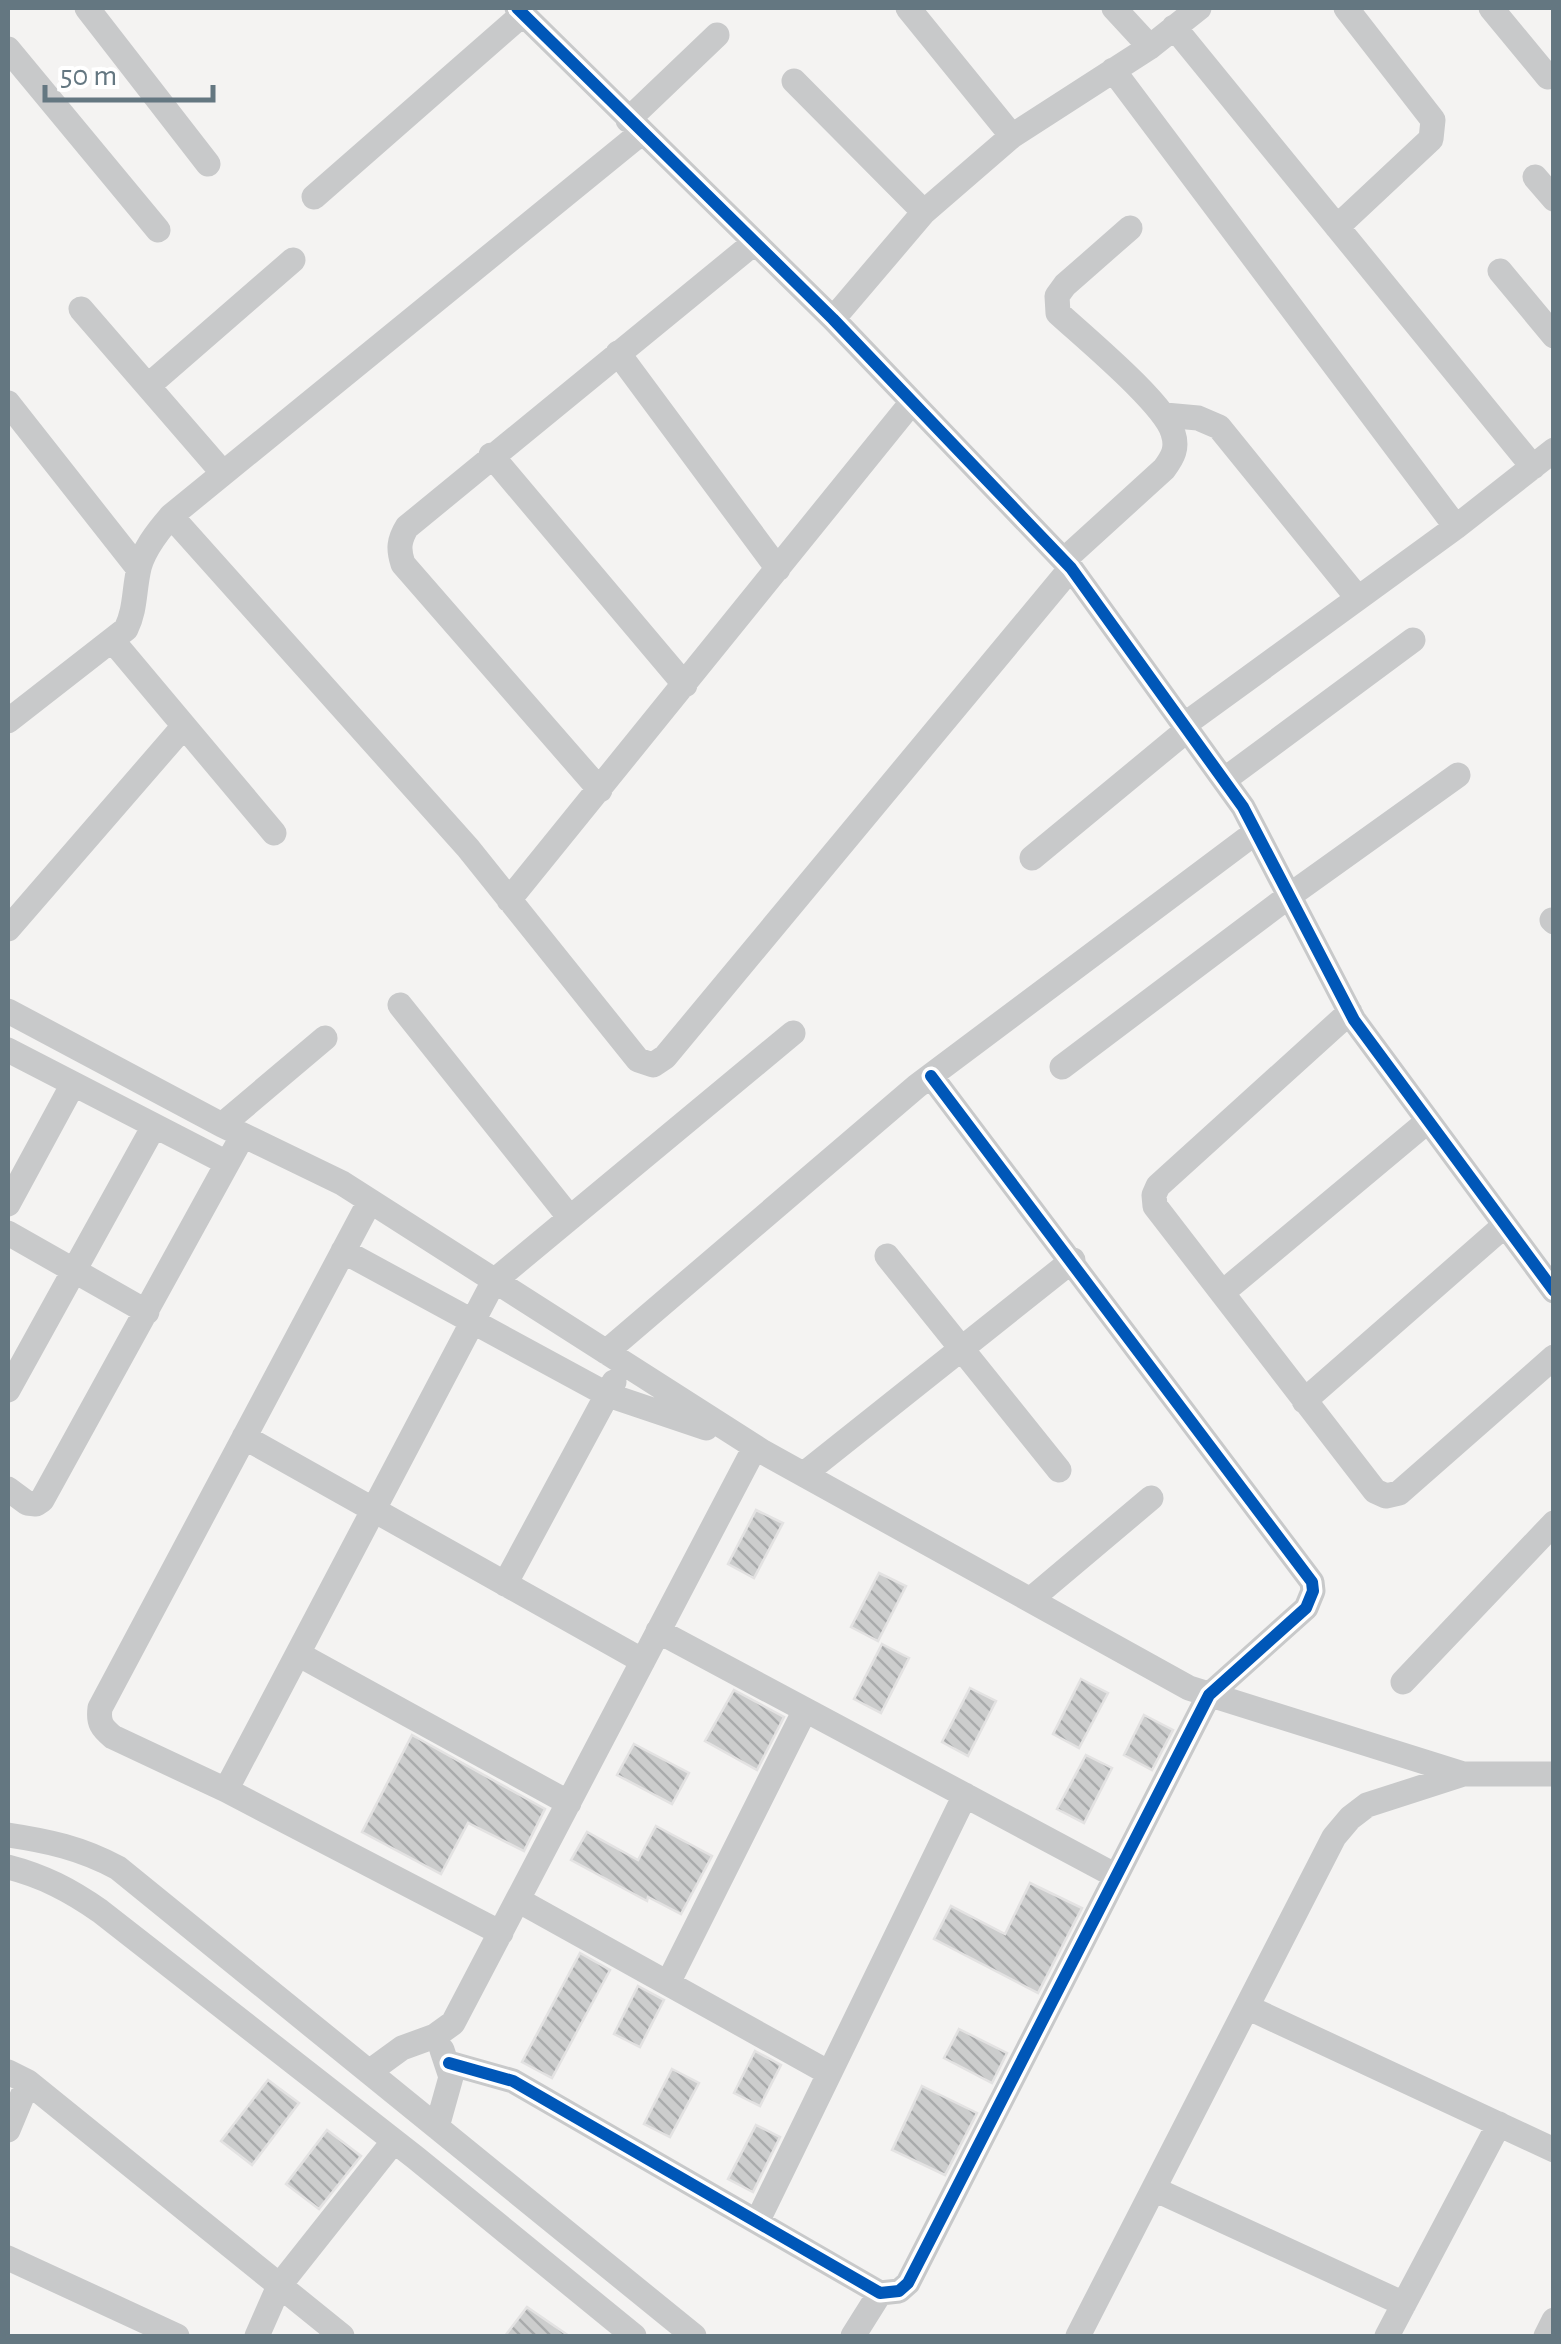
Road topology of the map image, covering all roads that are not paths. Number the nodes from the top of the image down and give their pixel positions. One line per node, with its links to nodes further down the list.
1 (87, 8): 17 (street)
2 (908, 8): 16 (street)
3 (1114, 8): 10 (street)
4 (1199, 8): 8 (street)
5 (1346, 8): 22 (street)
6 (1491, 8): 13 (street)
7 (520, 10): 15 (street); 19 (street)
8 (1174, 27): 10 (street); 22 (street)
9 (717, 36): 15 (street)
10 (1150, 47): 12 (street)
11 (8, 49): 24 (street)
12 (1113, 70): 16 (street); 41 (street)
13 (1548, 77)
14 (794, 81): 21 (street)
15 (634, 126): 25 (street); 39 (street)
16 (1012, 136): 21 (street)
17 (208, 164)
18 (1535, 177): 20 (street)
19 (314, 197)
20 (1554, 198)
21 (924, 212): 29 (street)
22 (1337, 226): 38 (street)
23 (1130, 228): 35 (street)
24 (158, 230)
25 (754, 243): 29 (street); 31 (street)
26 (293, 260): 32 (street)
27 (1500, 271): 30 (street)
28 (81, 309): 32 (street)
29 (833, 319): 33 (street)
30 (1554, 336)
31 (618, 352): 37 (street); 44 (street)
32 (148, 386): 39 (street)
33 (912, 402): 42 (street); 44 (street)
34 (8, 403): 43 (street)
35 (1165, 416): 42 (street); 45 (street)
36 (1554, 450): 38 (street)
37 (491, 455): 48 (street); 54 (street)
38 (1533, 467): 41 (street)
39 (224, 474): 40 (street)
40 (171, 516): 43 (street); 59 (street)
41 (1456, 527): 45 (street)
42 (1067, 564): 51 (street); 59 (street)
43 (138, 568): 46 (street)
44 (778, 569): 48 (street)
45 (1357, 598): 51 (street)
46 (112, 640): 49 (street); 50 (street)
47 (1413, 640): 53 (street)
48 (685, 685): 54 (street)
49 (8, 721)
50 (184, 726): 56 (street); 60 (street)
51 (1186, 728): 53 (street); 57 (street)
52 (1458, 775): 58 (street)
53 (1224, 780): 55 (street)
54 (600, 790): 59 (street)
55 (1256, 832): 58 (street); 68 (street)
56 (274, 833)
57 (1032, 858)
58 (1290, 896): 62 (street); 67 (street)
59 (510, 900)
60 (8, 929)
61 (400, 1004): 76 (street)
62 (1350, 1012): 70 (street); 85 (street)
63 (10, 1018): 72 (street)
64 (793, 1033): 76 (street)
65 (324, 1038): 72 (street)
66 (8, 1050): 69 (street)
67 (1062, 1066)
68 (930, 1076): 81 (street); 90 (street)
69 (73, 1084): 71 (street); 75 (street)
70 (1428, 1120): 77 (street); 85 (street)
71 (154, 1126): 73 (street); 82 (street)
72 (233, 1130): 73 (street); 74 (street)
73 (227, 1164): 86 (street)
74 (370, 1201): 79 (street); 83 (street)
75 (8, 1204)
76 (570, 1218): 83 (street)
77 (1505, 1225): 84 (street); 93 (street)
78 (8, 1233): 82 (street)
79 (343, 1251): 87 (street); 94 (street)
80 (887, 1256): 88 (street)
81 (1072, 1260): 88 (street); 108 (street)
82 (71, 1271): 86 (street); 91 (street)
83 (494, 1281): 87 (street); 90 (street)
84 (1554, 1291)
85 (1222, 1293): 93 (street)
86 (147, 1312): 98 (street)
87 (473, 1322): 92 (street); 100 (street)
88 (962, 1349): 96 (street); 97 (street)
89 (1554, 1357): 93 (street)
90 (615, 1358): 92 (street); 95 (street)
91 (8, 1390)
92 (608, 1395): 95 (street); 102 (street)
93 (1304, 1401)
94 (244, 1437): 100 (street); 112 (street)
95 (750, 1444): 97 (street); 104 (street)
96 (1060, 1470)
97 (804, 1474): 103 (street)
98 (8, 1488)
99 (1151, 1498): 103 (street)
100 (374, 1510): 102 (street); 105 (street)
101 (1554, 1523): 107 (street)
102 (506, 1584): 106 (street)
103 (1030, 1600): 108 (street)
104 (658, 1631): 106 (street); 109 (street)
105 (298, 1654): 112 (street); 114 (street)
106 (642, 1661): 114 (street)
107 (1403, 1682)
108 (1209, 1695): 110 (street); 117 (street)
109 (805, 1710): 113 (street); 120 (street)
110 (1463, 1774): 111 (street); 121 (street)
111 (1554, 1774)
112 (226, 1790): 119 (street)
113 (965, 1796): 117 (street); 125 (street)
114 (568, 1802): 118 (street)
115 (8, 1835): 124 (street)
116 (8, 1867): 130 (street)
117 (1116, 1876): 136 (street)
118 (518, 1900): 119 (street); 120 (street)
119 (501, 1932): 122 (street)
120 (668, 1983): 125 (street)
121 (1247, 2006): 127 (street); 132 (street)
122 (435, 2036): 123 (street); 124 (street)
123 (448, 2063): 128 (street); 133 (street)
124 (370, 2072): 128 (street)
125 (829, 2074): 133 (street)
126 (18, 2077): 129 (street); 135 (street)
127 (1499, 2124): 131 (street); 138 (street)
128 (437, 2127): 143 (street)
129 (8, 2130)
130 (394, 2141): 135 (street); 142 (street)
131 (1554, 2150)
132 (1154, 2189): 138 (street); 145 (street)
133 (757, 2222): 136 (street)
134 (8, 2258): 139 (street)
135 (280, 2286): 140 (street); 141 (street)
136 (880, 2293): 144 (street)
137 (1554, 2320): 146 (street)
138 (1400, 2326)
139 (177, 2336)
140 (257, 2336)
141 (342, 2336)
142 (634, 2336)
143 (694, 2336)
144 (852, 2336)
145 (1078, 2336)
146 (1546, 2336)

